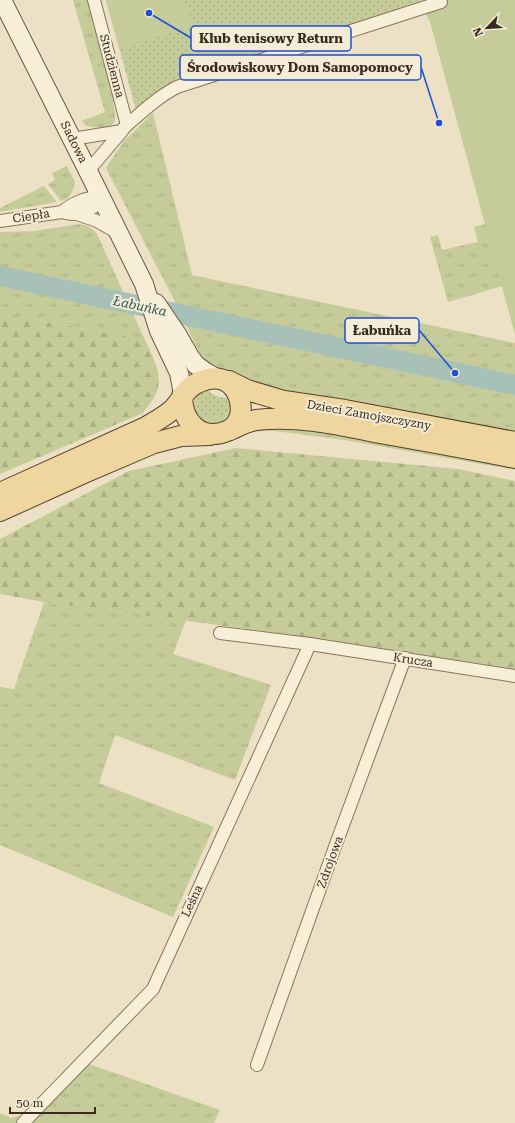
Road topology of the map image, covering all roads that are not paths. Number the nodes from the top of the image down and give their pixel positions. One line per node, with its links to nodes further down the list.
1 (2, 0): 5 (main road, Sadowa)
2 (94, 0): 4 (street, Studzienna)
3 (441, 2): 4 (street)
4 (125, 128): 5 (street); 6 (street)
5 (72, 139): 6 (main road, Sadowa)
6 (88, 172): 7 (main road, Sadowa)
7 (101, 198): 8 (street, Ciepła); 9 (street); 11 (main road, Sadowa)
8 (62, 212): 9 (street, Ciepła); 10 (street, Ciepła)
9 (77, 214): 11 (street, Ciepła)
10 (0, 222)
11 (118, 233): 12 (main road, Sadowa)
12 (144, 284): 13 (main road, Sadowa); 14 (main road, Sadowa)
13 (222, 379): 14 (main road); 15 (main road); 17 (main road, Dzieci Zamojszczyzny)
14 (183, 395): 16 (main road); 19 (main road)
15 (230, 430): 16 (main road); 18 (main road, Dzieci Zamojszczyzny)
16 (210, 435): 20 (main road)
17 (515, 442)
18 (515, 458)
19 (0, 493)
20 (0, 511)
21 (220, 633): 22 (street, Krucza)
22 (310, 644): 23 (street, Krucza); 26 (street, Leśna)
23 (405, 658): 24 (street, Krucza); 25 (street, Zdrojowa)
24 (515, 676)
25 (257, 1065)
26 (23, 1123)

